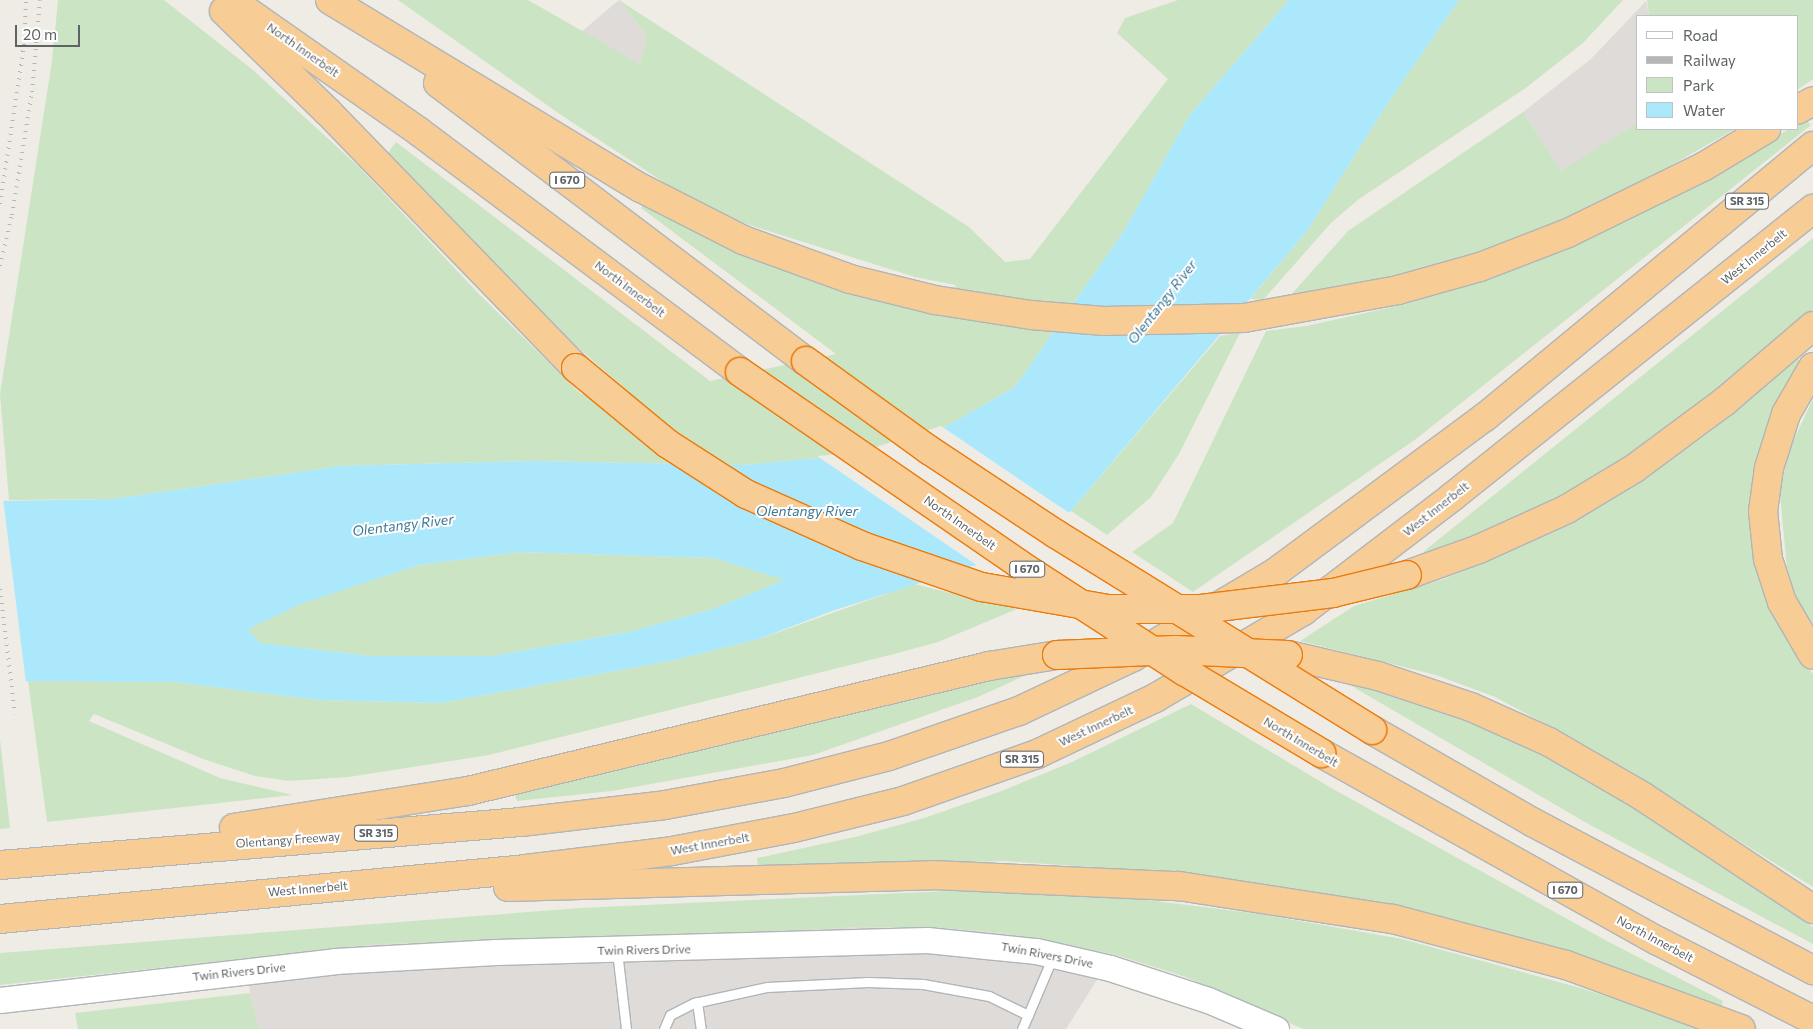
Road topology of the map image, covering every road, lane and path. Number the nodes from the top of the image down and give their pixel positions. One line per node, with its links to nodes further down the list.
1 (212, 0): 9 (highway, bridge)
2 (231, 0): 23 (highway, North Innerbelt / I 670, bridge)
3 (329, 0): 6 (highway); 19 (highway, I 670, bridge)
4 (1813, 101): 5 (highway)
5 (1798, 109)
6 (1764, 130)
7 (1813, 146): 12 (highway, Olentangy Freeway / SR 315)
8 (1813, 208): 14 (highway, West Innerbelt / SR 315)
9 (1813, 326)
10 (1813, 367): 11 (highway)
11 (1813, 655)
12 (87, 856): 13 (highway, Olentangy Freeway / SR 315); 15 (highway, bridge)
13 (0, 865)
14 (202, 898): 16 (highway, SR 315); 29 (highway)
15 (1813, 909)
16 (0, 919)
17 (617, 951): 18 (main road, Twin Rivers Drive); 20 (main road, Twin Rivers Drive); 24 (lane)
18 (1054, 955): 22 (lane); 28 (main road, Twin Rivers Drive)
19 (1813, 970)
20 (0, 1000)
21 (697, 1002): 22 (lane); 25 (lane); 26 (lane)
22 (1028, 1015): 27 (lane)
23 (1813, 1020)
24 (626, 1029)
25 (664, 1029)
26 (701, 1029)
27 (1022, 1029)
28 (1276, 1029)
29 (1741, 1029)

